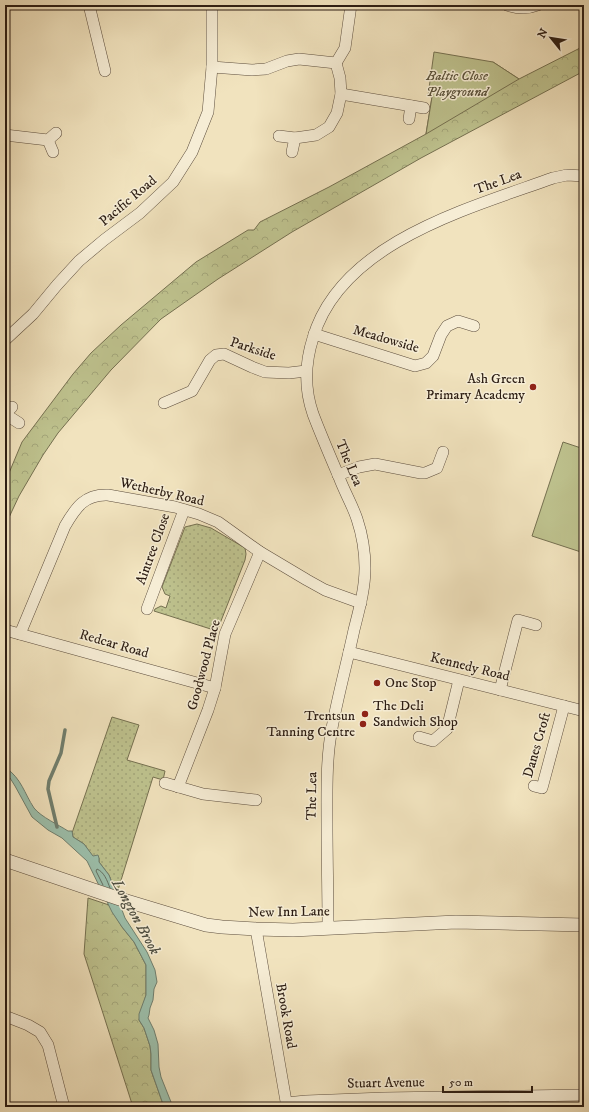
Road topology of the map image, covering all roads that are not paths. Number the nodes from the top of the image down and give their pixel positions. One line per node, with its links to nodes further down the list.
1 (89, 5): 8 (street)
2 (212, 5): 7 (street, Pacific Road)
3 (351, 5): 6 (street)
4 (507, 5): 5 (street)
5 (538, 5)
6 (336, 63): 7 (street); 9 (street)
7 (212, 68): 21 (street, Pacific Road)
8 (105, 71)
9 (341, 94): 10 (street); 15 (street)
10 (411, 106): 11 (street); 12 (street)
11 (424, 108)
12 (409, 119)
13 (5, 135): 16 (street)
14 (279, 136): 15 (street)
15 (294, 138): 17 (street)
16 (53, 152)
17 (292, 152)
18 (584, 176): 20 (street, The Lea)
19 (474, 326): 20 (street, Meadowside)
20 (314, 334): 22 (street, The Lea)
21 (5, 340)
22 (306, 371): 23 (street, Parkside); 27 (street, The Lea)
23 (164, 403)
24 (7, 412): 25 (street)
25 (19, 423)
26 (443, 452): 27 (street)
27 (338, 475): 31 (street, The Lea)
28 (184, 510): 29 (street, Wetherby Road); 30 (street, Aintree Close); 34 (street, Wetherby Road)
29 (260, 552): 31 (street, Wetherby Road); 37 (street, Goodwood Place)
30 (153, 603)
31 (361, 603): 35 (street, The Lea)
32 (536, 625): 38 (street)
33 (5, 630): 34 (street, Redcar Road)
34 (20, 634): 37 (street, Redcar Road)
35 (349, 652): 36 (street, Kennedy Road); 48 (street, The Lea)
36 (459, 680): 38 (street, Kennedy Road); 41 (street)
37 (215, 688): 43 (street, Goodwood Place)
38 (500, 690): 39 (street, Kennedy Road)
39 (564, 706): 40 (street, Kennedy Road); 44 (street, Danes Croft)
40 (584, 711)
41 (419, 737)
42 (165, 783): 43 (street)
43 (178, 787): 45 (street)
44 (542, 788)
45 (256, 800)
46 (5, 860): 49 (street, New Inn Lane)
47 (584, 925): 48 (street, New Inn Lane)
48 (328, 928): 49 (street, New Inn Lane)
49 (256, 930): 52 (street, Brook Road)
50 (5, 1016): 53 (street)
51 (584, 1095): 52 (street, Stuart Avenue)
52 (286, 1105)
53 (64, 1107)

